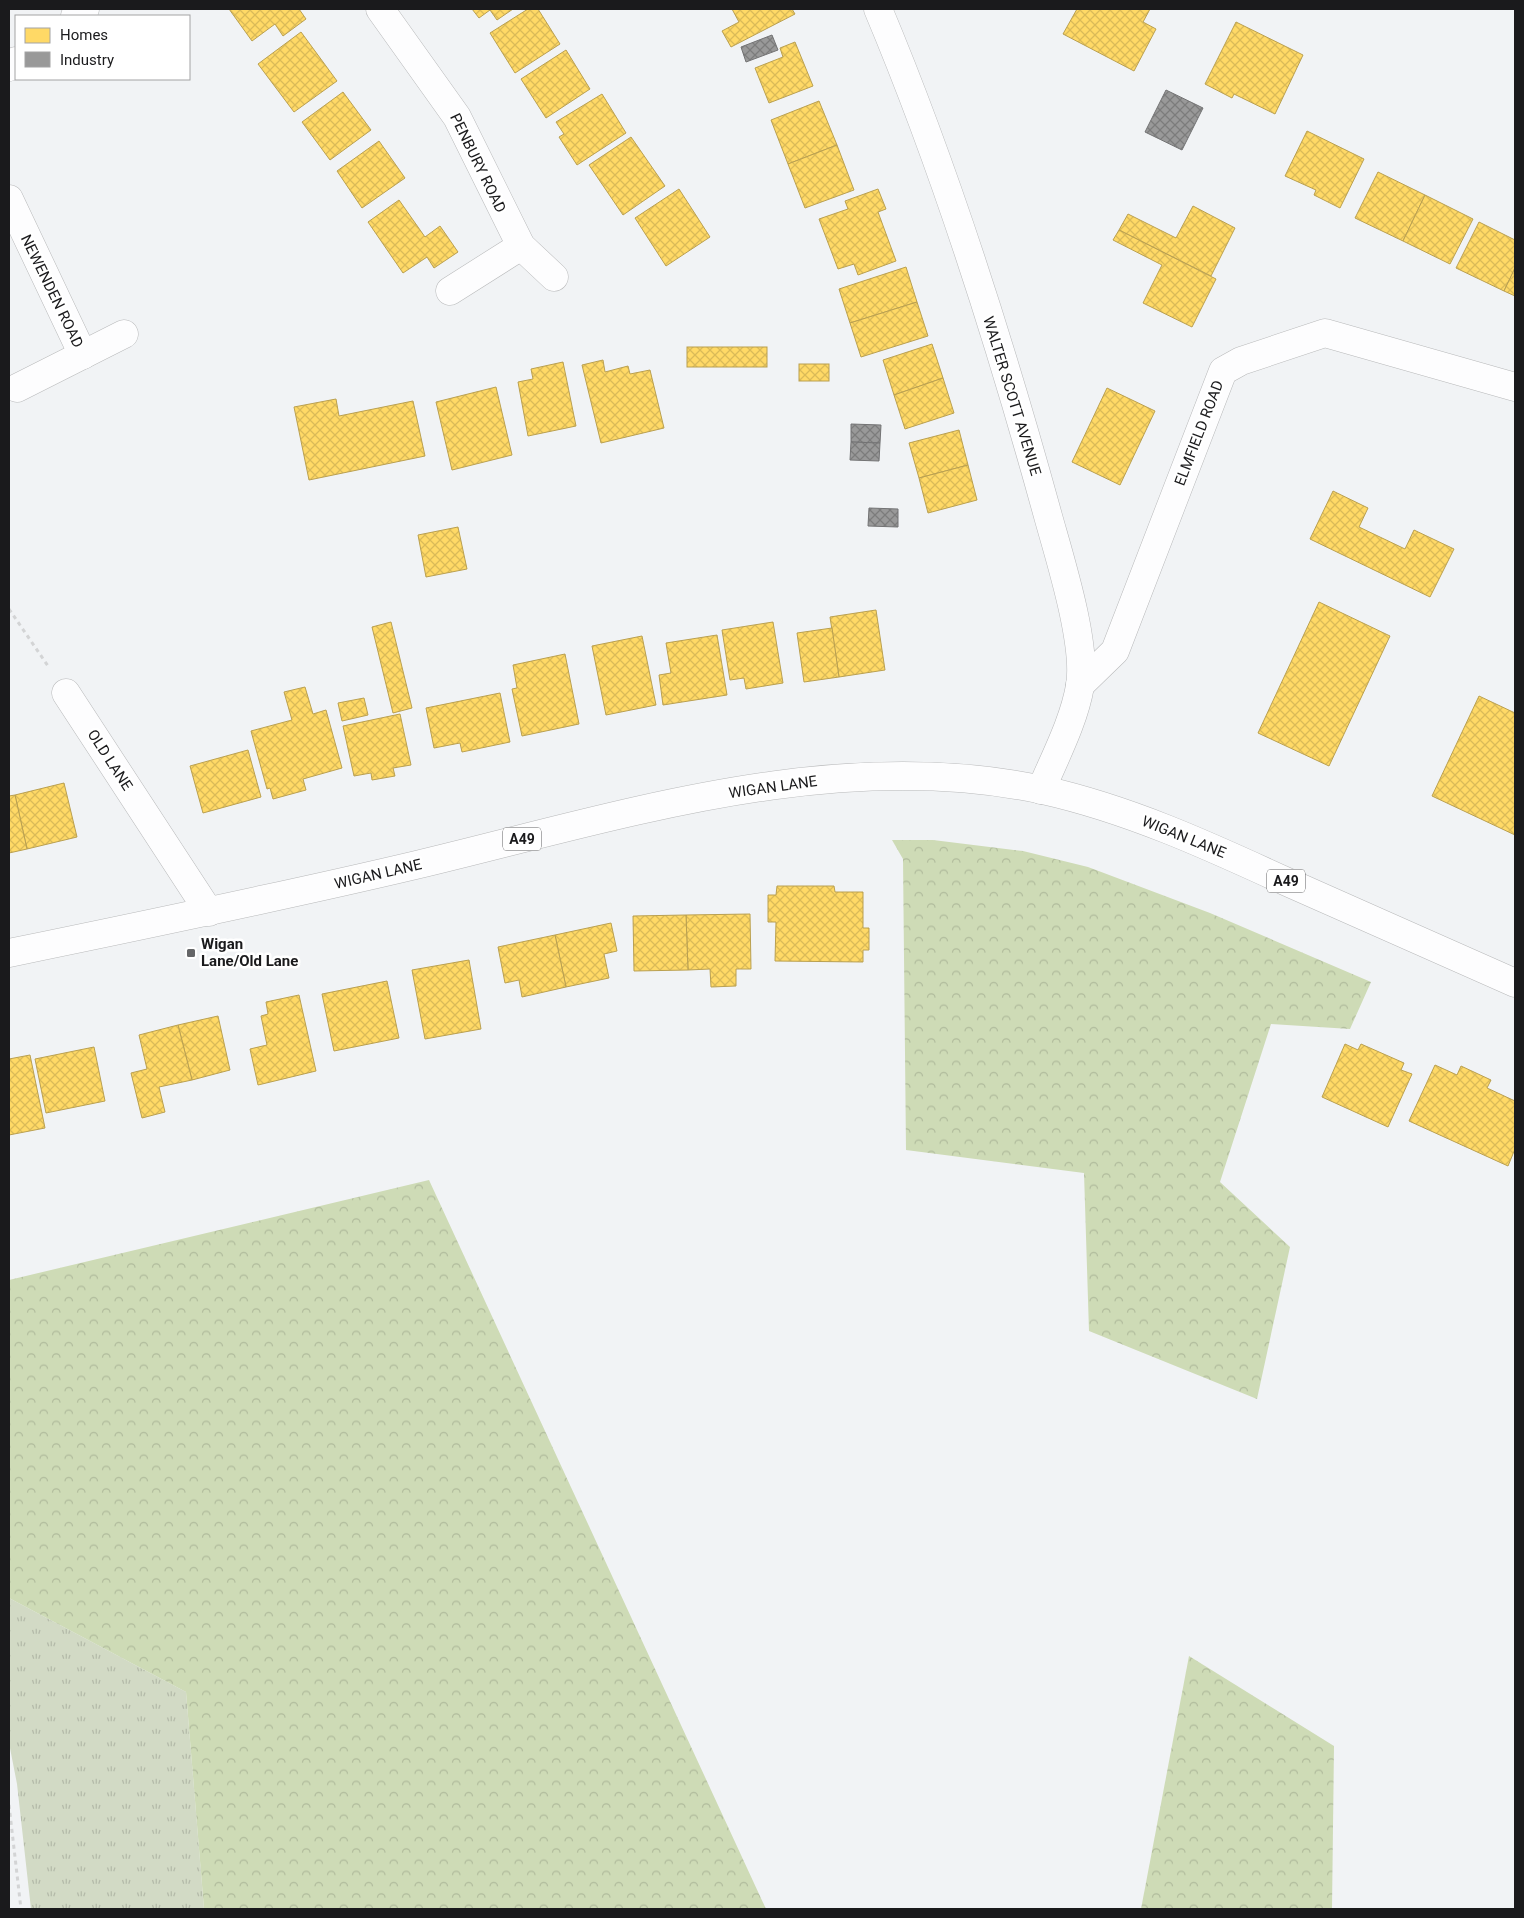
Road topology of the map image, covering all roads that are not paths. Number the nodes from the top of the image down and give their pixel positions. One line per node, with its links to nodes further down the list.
1 (380, 9): 4 (main road, PENBURY ROAD)
2 (878, 9): 11 (main road, WALTER SCOTT AVENUE)
3 (9, 200): 8 (main road, NEWENDEN ROAD)
4 (521, 246): 5 (main road, PENBURY ROAD); 6 (main road)
5 (554, 277)
6 (450, 291)
7 (124, 334): 8 (main road, NEWENDEN ROAD)
8 (83, 355): 10 (main road, NEWENDEN ROAD)
9 (1515, 387): 11 (main road, ELMFIELD ROAD)
10 (17, 388)
11 (1080, 685): 13 (main road, WALTER SCOTT AVENUE)
12 (66, 693): 14 (main road, OLD LANE)
13 (1041, 790): 14 (main road, WIGAN LANE / A49); 16 (main road, WIGAN LANE / A49)
14 (209, 912): 15 (main road, WIGAN LANE / A49)
15 (9, 952)
16 (1515, 983)

